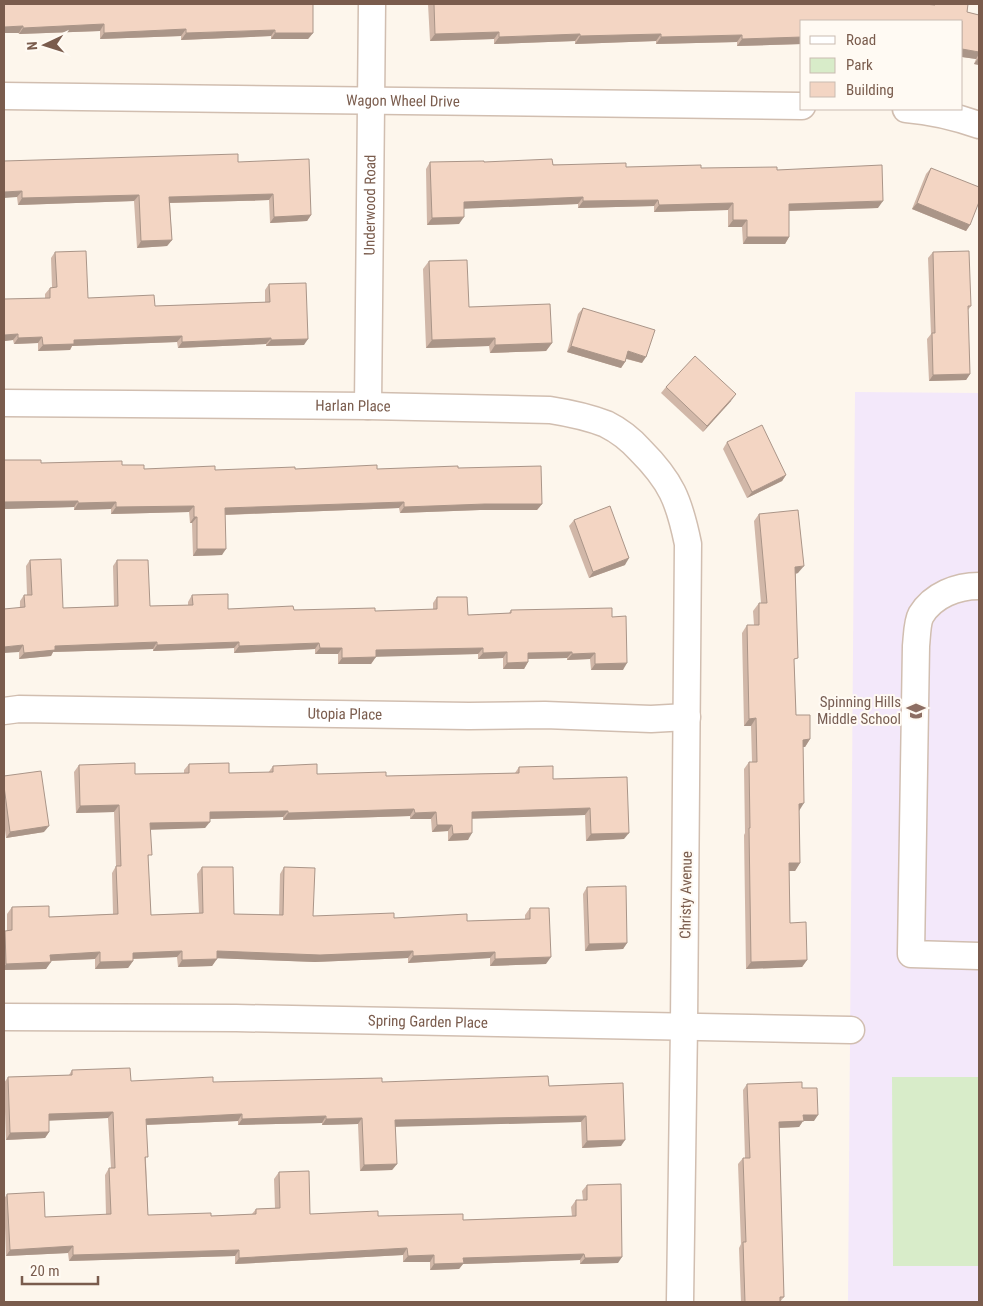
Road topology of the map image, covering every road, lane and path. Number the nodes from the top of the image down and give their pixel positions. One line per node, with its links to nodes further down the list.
1 (372, 4): 3 (street, Underwood Road)
2 (4, 96): 3 (street, Wagon Wheel Drive)
3 (371, 101): 4 (street, Wagon Wheel Drive); 8 (street, Underwood Road)
4 (800, 106)
5 (912, 110): 6 (street)
6 (979, 125)
7 (4, 403): 8 (street, Harlan Place)
8 (368, 406): 9 (street, Harlan Place)
9 (672, 490): 12 (street, Christy Avenue)
10 (979, 586): 13 (street)
11 (4, 711): 12 (street, Utopia Place)
12 (687, 717): 15 (street, Christy Avenue)
13 (979, 956)
14 (4, 1017): 15 (street, Spring Garden Place)
15 (684, 1026): 16 (street, Spring Garden Place); 17 (street, Christy Avenue)
16 (850, 1030)
17 (680, 1302)

